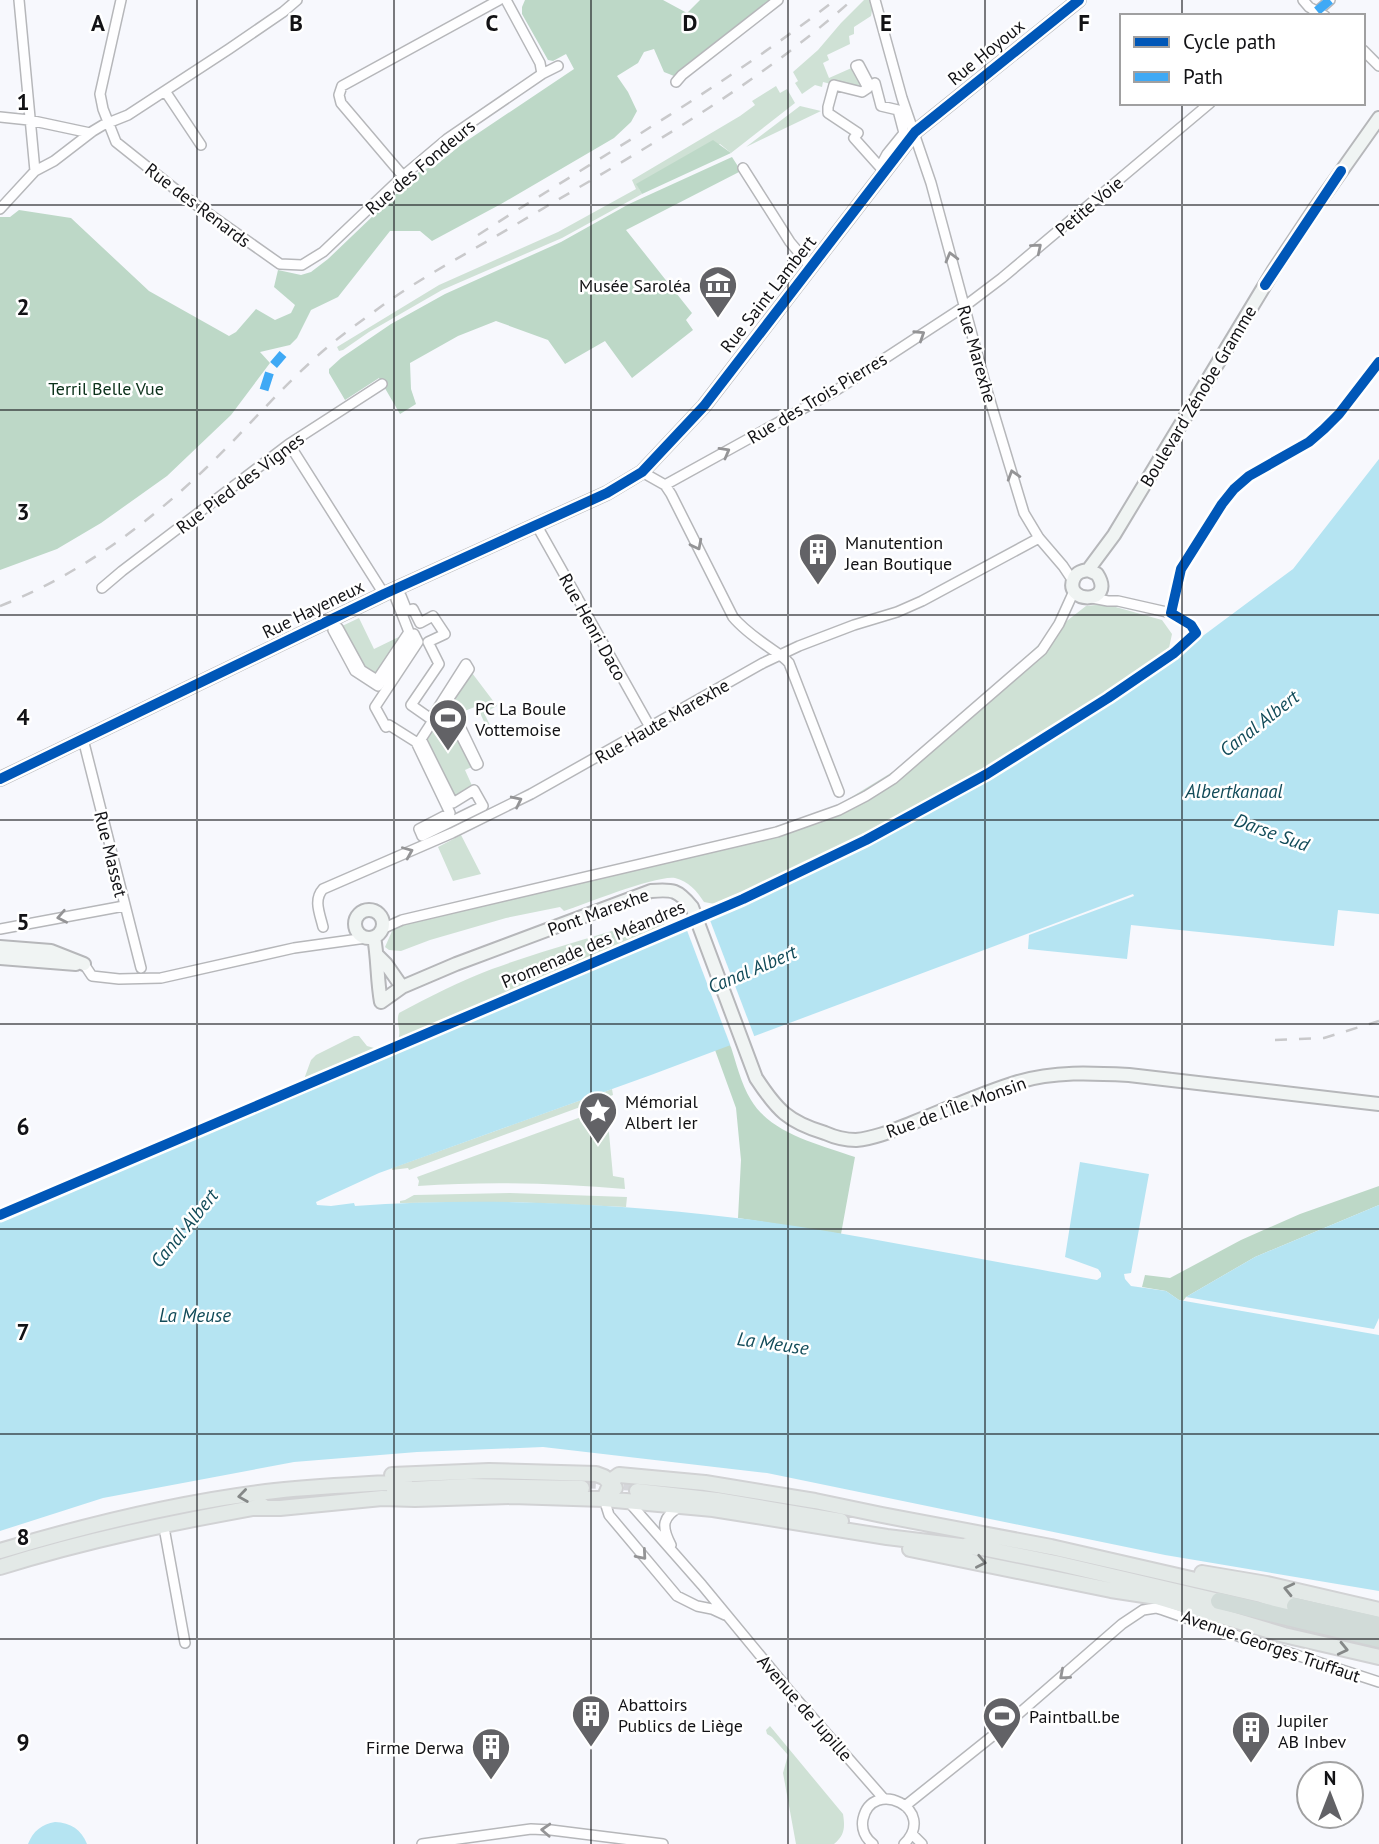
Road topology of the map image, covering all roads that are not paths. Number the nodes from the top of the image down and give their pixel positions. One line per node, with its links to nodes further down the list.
1 (19, 0): 22 (street)
2 (121, 0): 23 (street)
3 (297, 0): 17 (street)
4 (499, 0): 29 (street)
5 (506, 0): 15 (street)
6 (778, 0): 16 (street)
7 (875, 0): 24 (street, Rue Marexhe)
8 (1079, 0): 24 (street, Rue Hoyoux)
9 (1303, 0): 11 (street)
10 (1330, 0): 11 (street)
11 (1318, 14)
12 (1365, 52): 14 (street)
13 (558, 66): 15 (street, Rue des Fondeurs)
14 (1379, 66)
15 (542, 74): 29 (street, Rue des Fondeurs)
16 (676, 82)
17 (165, 91): 23 (street); 26 (street)
18 (1208, 105): 33 (street, Petite Voie, one-way to 18)
19 (898, 110): 19 (street)
20 (0, 117): 22 (street)
21 (1379, 118): 41 (street, Boulevard Zénobe Gramme)
22 (29, 120): 25 (street); 28 (street)
23 (108, 123): 25 (street); 31 (street, Rue des Renards)
24 (915, 132): 32 (street, Rue Saint Lambert); 33 (street, Rue Marexhe, one-way to 24)
25 (90, 133): 28 (street)
26 (201, 145)
27 (743, 168): 32 (street)
28 (35, 171): 30 (street)
29 (403, 176): 31 (street, Rue des Fondeurs)
30 (0, 209)
31 (302, 265)
32 (811, 267): 36 (street, Rue Saint Lambert)
33 (965, 306): 37 (street, Rue des Trois Pierres, one-way to 33); 39 (street, Rue Marexhe, one-way to 33)
34 (382, 384): 35 (street, Rue Pied des Vignes)
35 (289, 444): 42 (street, Rue Pied des Vignes); 44 (street)
36 (642, 472): 37 (street); 38 (street, Rue Hayeneux)
37 (665, 485): 50 (street, one-way to 50)
38 (537, 526): 44 (street, Rue Hayeneux); 51 (street, Rue Henri Daco)
39 (1039, 538): 41 (street, Rue Marexhe); 50 (street, Rue Haute Marexhe)
40 (1181, 569): 48 (street)
41 (1079, 579): 43 (street); 46 (street); 58 (street)
42 (102, 588)
43 (1101, 588): 46 (street); 47 (street)
44 (384, 594): 52 (street, Rue Hayeneux)
45 (401, 596): 45 (street)
46 (1092, 598): 47 (street)
47 (1118, 601): 48 (street)
48 (1171, 613): 49 (street)
49 (1174, 653)
50 (781, 654): 51 (street, Rue Haute Marexhe); 54 (street)
51 (650, 727): 56 (street, Rue Haute Marexhe, one-way to 51)
52 (83, 739): 53 (street, Rue Hayeneux); 55 (street, Rue Masset)
53 (0, 779)
54 (839, 792)
55 (124, 906): 57 (street, one-way to 57); 63 (street, Rue Masset)
56 (323, 928)
57 (0, 929)
58 (374, 934): 60 (street); 62 (street)
59 (0, 947): 62 (street)
60 (377, 955): 64 (street); 64 (street, Pont Marexhe)
61 (0, 958): 62 (street)
62 (84, 964)
63 (141, 968)
64 (402, 986): 65 (street, Pont Marexhe)
65 (744, 1046): 66 (street, Rue de l'Île Monsin)
66 (1379, 1104)
67 (610, 1484): 68 (main road); 69 (main road); 71 (main road); 79 (main road)
68 (311, 1488): 73 (main road); 77 (main road, one-way to 77)
69 (634, 1492): 71 (main road); 72 (main road); 76 (main road); 78 (street, Avenue de Jupille); 83 (main road)
70 (415, 1499): 71 (main road); 73 (main road); 75 (main road)
71 (604, 1499): 85 (street, Avenue de Jupille, one-way to 85)
72 (681, 1506): 74 (main road); 78 (street, Avenue de Jupille)
73 (255, 1508): 80 (main road)
74 (819, 1527): 76 (main road); 89 (main road, one-way to 89)
75 (165, 1533): 81 (main road); 88 (street)
76 (977, 1548): 82 (main road)
77 (0, 1551)
78 (675, 1553): 85 (street, Avenue de Jupille)
79 (1110, 1560): 83 (main road); 84 (main road, one-way to 79)
80 (0, 1567)
81 (0, 1576)
82 (1219, 1601): 87 (highway)
83 (1295, 1606): 86 (highway)
84 (1379, 1610)
85 (727, 1616): 91 (street, Avenue de Jupille)
86 (1379, 1625)
87 (1379, 1639)
88 (185, 1643)
89 (1379, 1657)
90 (1379, 1682): 92 (street, Avenue Georges Truffaut, one-way to 92)
91 (884, 1799): 92 (street); 96 (street)
92 (905, 1806): 93 (street)
93 (912, 1834): 97 (street); 98 (street)
94 (422, 1844): 95 (street, one-way to 94)
95 (663, 1844)
96 (873, 1844)
97 (904, 1844)
98 (922, 1844)

